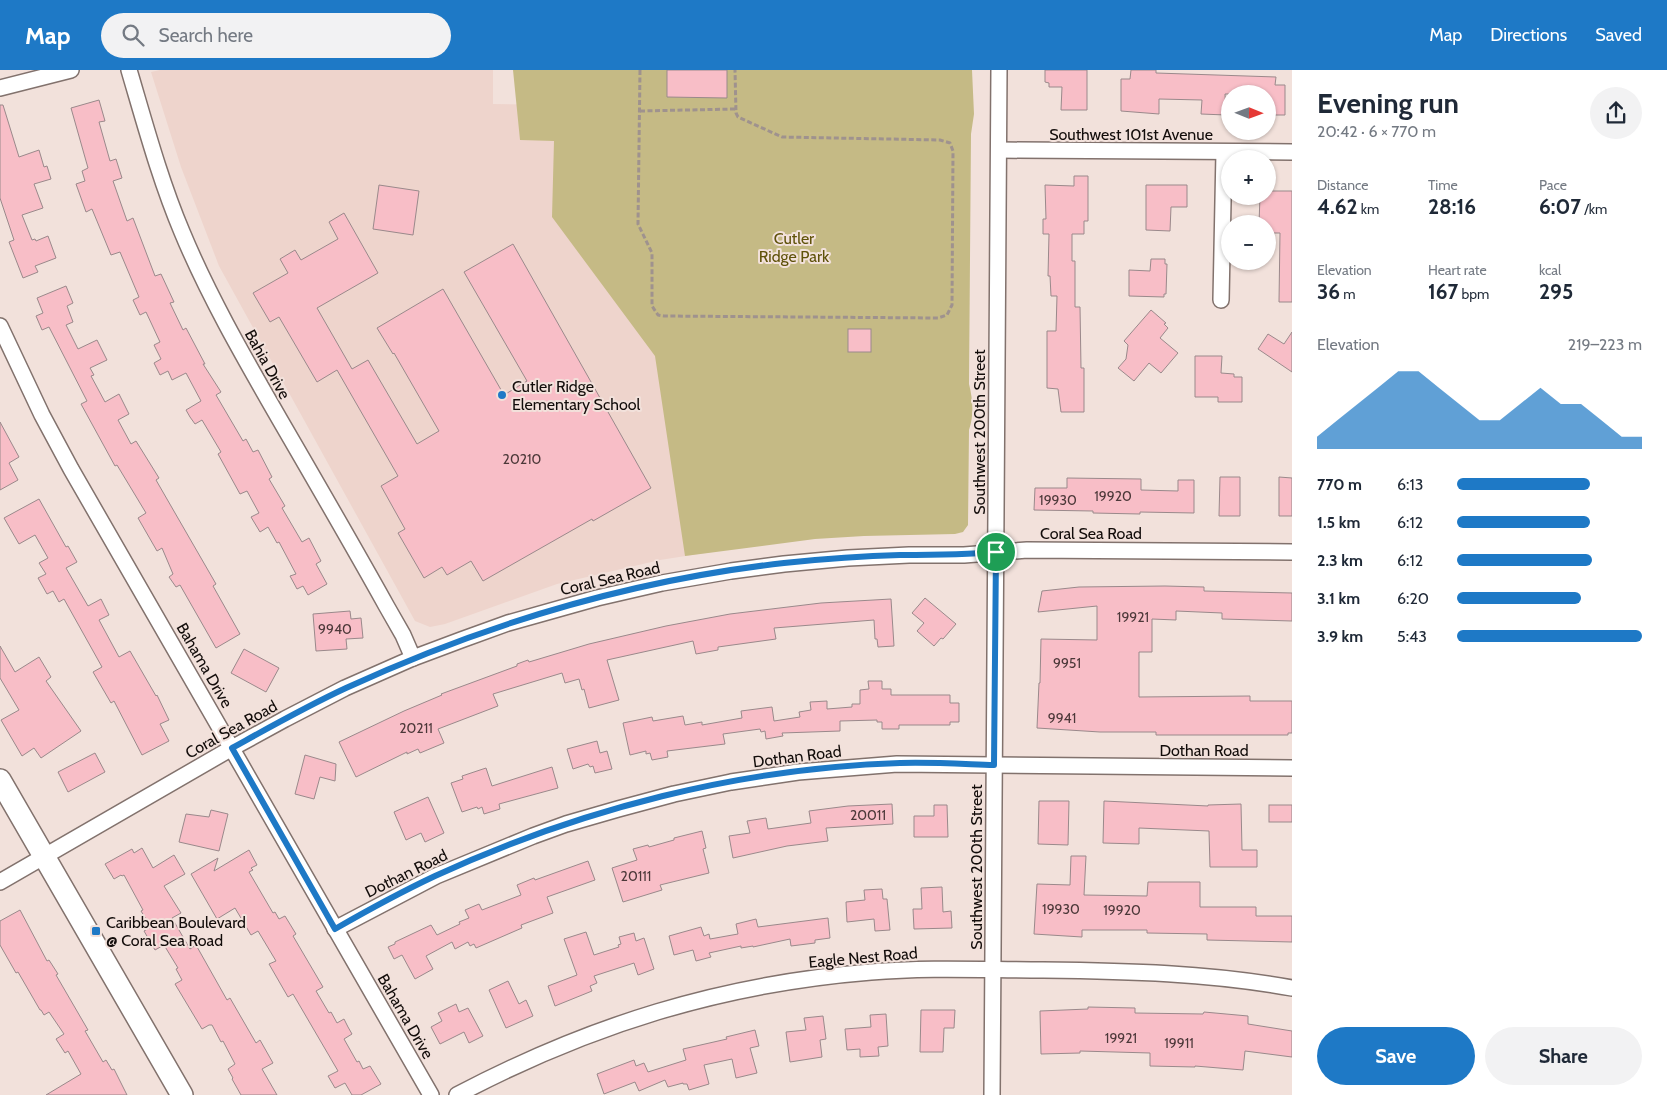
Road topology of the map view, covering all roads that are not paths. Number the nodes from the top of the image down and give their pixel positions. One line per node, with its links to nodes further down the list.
1 (71, 70): 4 (street)
2 (129, 70): 14 (street, Bahia Drive)
3 (999, 70): 5 (street, Southwest 200th Street)
4 (0, 88)
5 (999, 150): 6 (street, Southwest 101st Avenue); 12 (street, Southwest 200th Street)
6 (1221, 152)
7 (1276, 152): 8 (street, Southwest 101st Avenue)
8 (1292, 152)
9 (1223, 205): 10 (street)
10 (1221, 300)
11 (0, 326): 15 (street, Bahama Drive)
12 (996, 552): 13 (street, Coral Sea Road); 14 (street, Coral Sea Road); 16 (street, Southwest 200th Street)
13 (1292, 552)
14 (413, 658): 15 (street, Coral Sea Road)
15 (232, 748): 19 (street, Coral Sea Road); 21 (street, Bahama Drive)
16 (994, 765): 17 (street, Dothan Road); 21 (street, Dothan Road); 22 (street, Southwest 200th Street)
17 (1292, 768)
18 (0, 780): 19 (street)
19 (44, 856): 20 (street, Coral Sea Road); 24 (street)
20 (0, 882)
21 (335, 929): 25 (street, Bahama Drive)
22 (993, 969): 23 (street, Eagle Nest Road); 26 (street, Eagle Nest Road); 27 (street, Southwest 200th Street)
23 (1292, 988)
24 (182, 1095)
25 (432, 1095)
26 (457, 1095)
27 (992, 1095)

